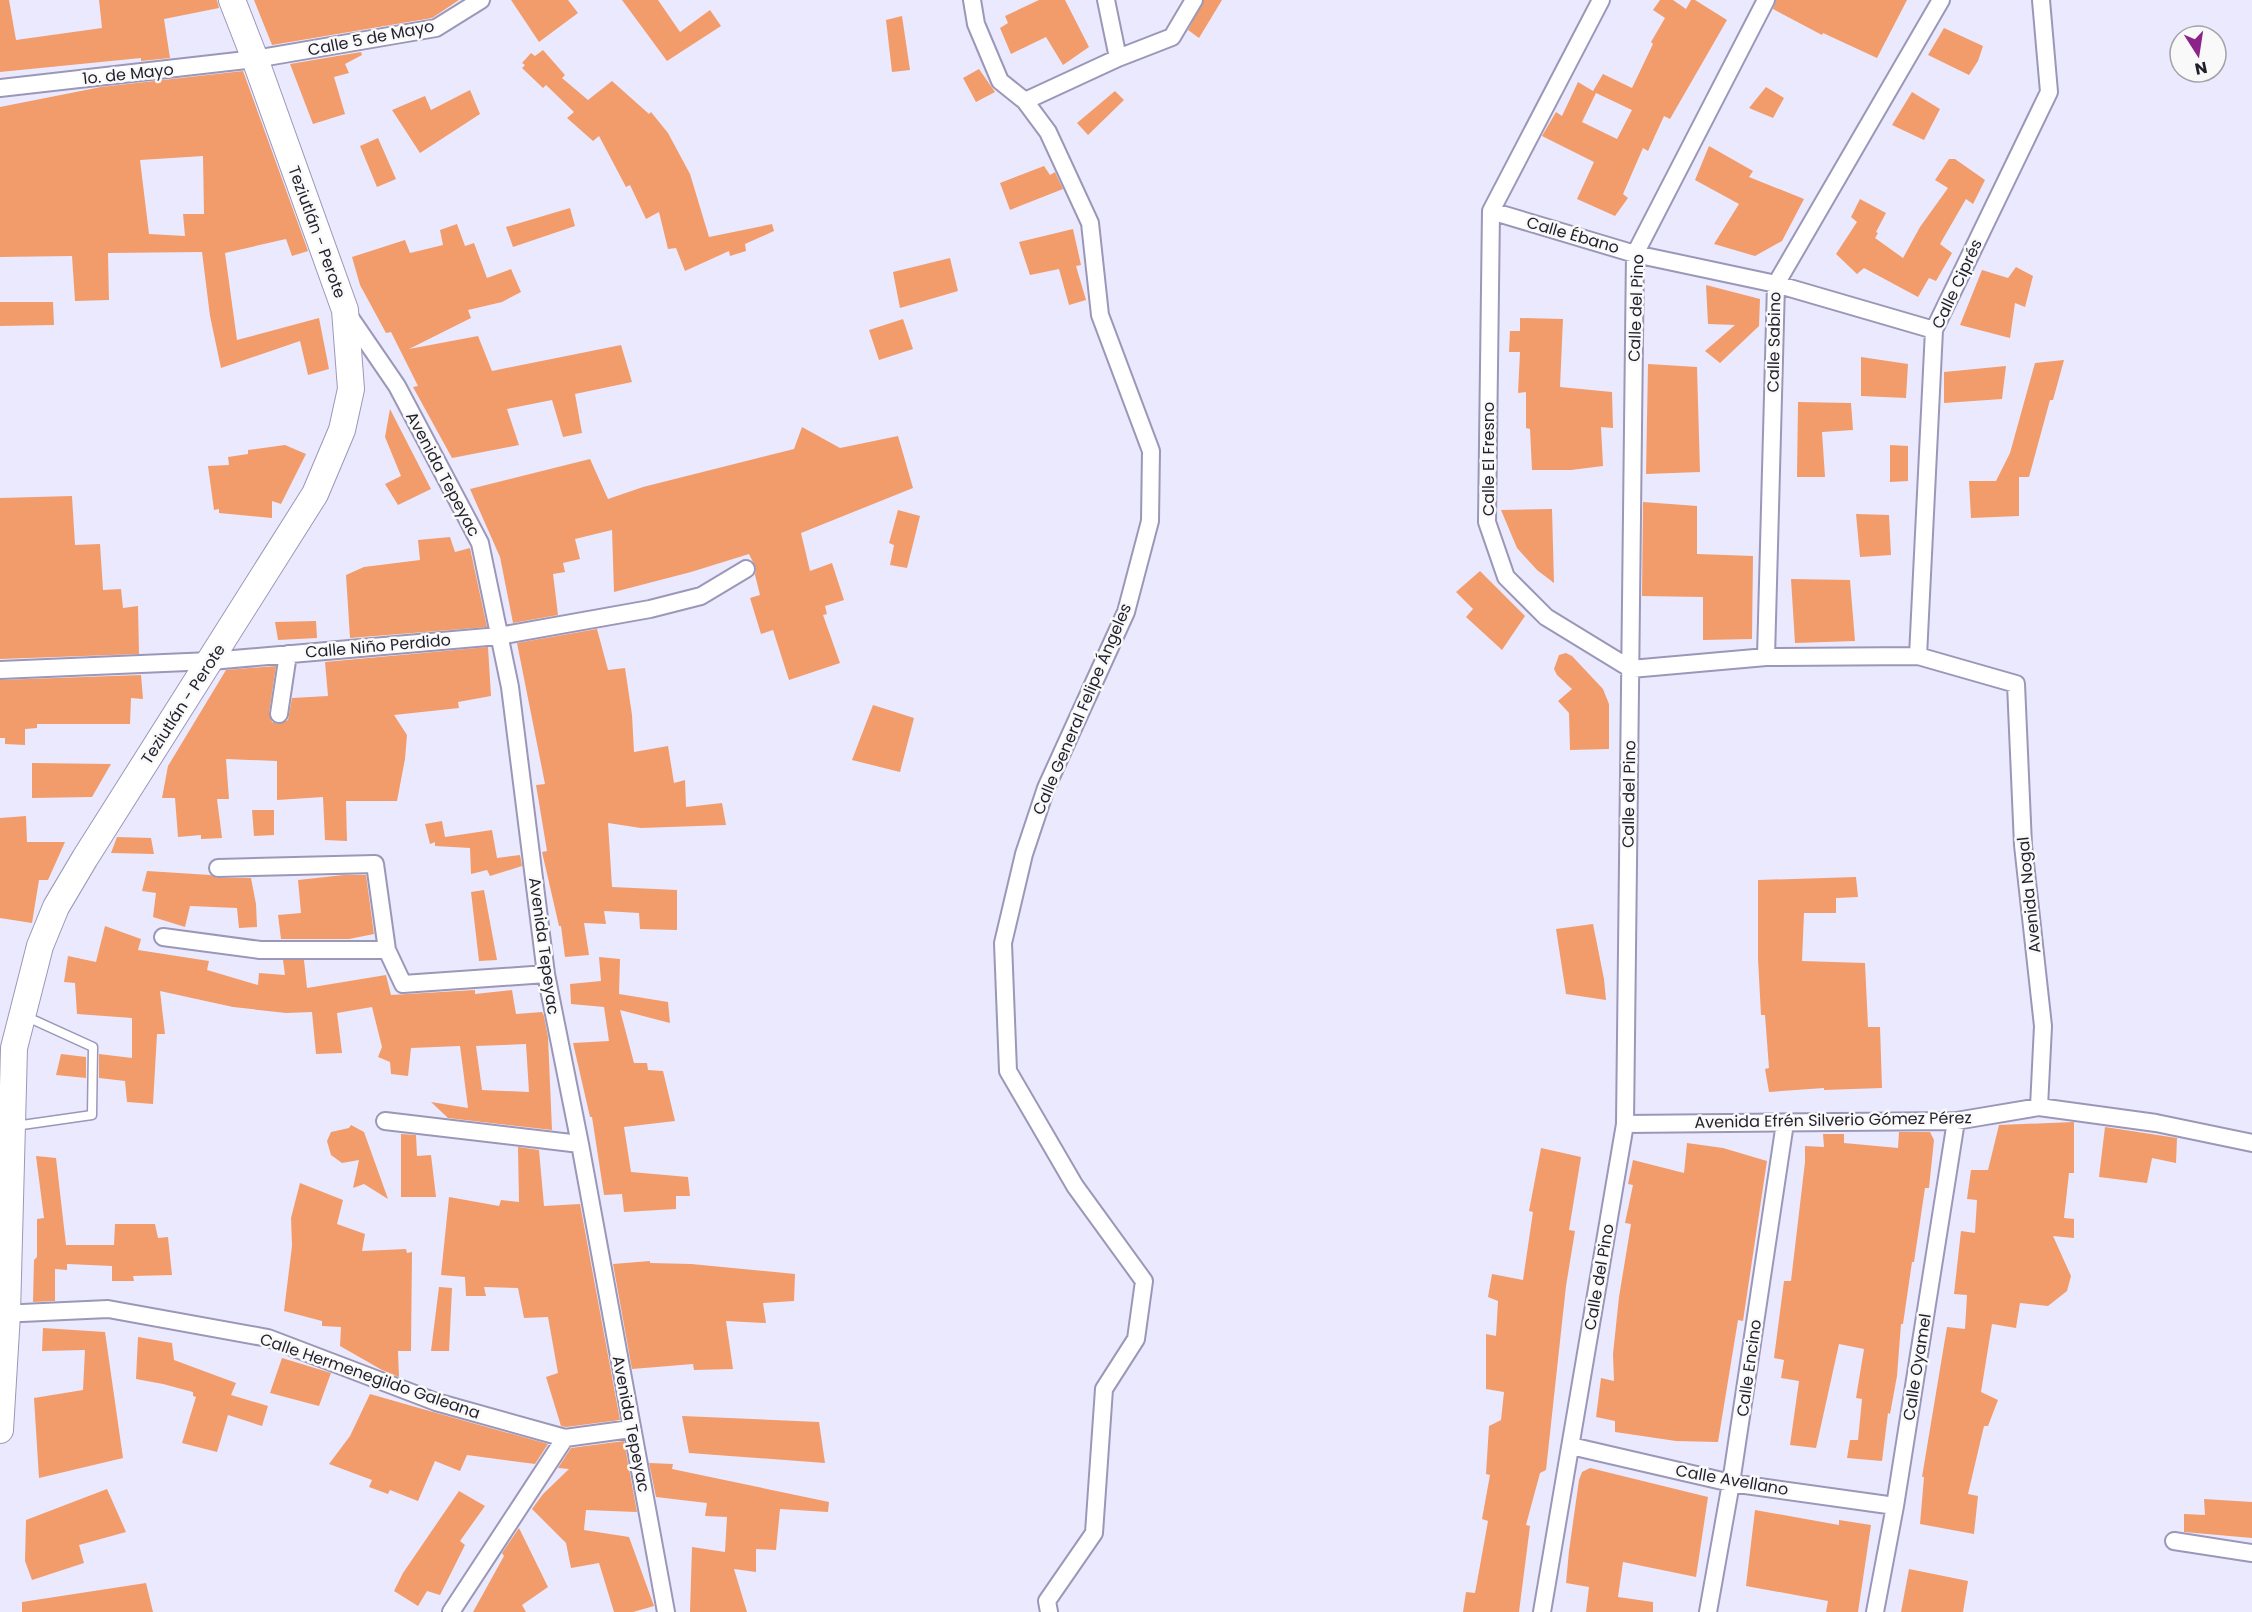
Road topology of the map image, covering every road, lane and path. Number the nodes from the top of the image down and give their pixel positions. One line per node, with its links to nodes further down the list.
1 (232, 0): 11 (main road, Teziutlán - Perote)
2 (481, 0): 11 (street, Calle 5 de Mayo)
3 (972, 0): 13 (street, Calle General Felipe Ángeles)
4 (1106, 0): 10 (street)
5 (1194, 0): 10 (street)
6 (1601, 0): 14 (street, Calle El Fresno)
7 (1766, 0): 15 (street, Calle del Pino)
8 (1941, 0): 16 (street, Calle Sabino)
9 (2041, 0): 18 (street, Calle Ciprés)
10 (1118, 58): 13 (street)
11 (255, 59): 12 (street, 1o. de Mayo); 17 (main road, Teziutlán - Perote)
12 (0, 88)
13 (1025, 101): 52 (street, Calle General Felipe Ángeles)
14 (1491, 211): 15 (street, Calle Ébano); 25 (street, Calle El Fresno)
15 (1635, 254): 16 (street, Calle Ébano); 25 (street, Calle del Pino)
16 (1776, 284): 18 (street, Calle Ébano); 23 (street, Calle Sabino)
17 (345, 310): 20 (street, Avenida Tepeyac); 24 (main road, Teziutlán - Perote)
18 (1934, 330): 22 (street, Calle Ciprés)
19 (746, 569): 20 (street, Calle Niño Perdido)
20 (499, 636): 21 (street, Calle Niño Perdido); 31 (street, Avenida Tepeyac)
21 (288, 654): 24 (street, Calle Niño Perdido); 27 (street)
22 (1918, 656): 23 (street); 33 (street, Avenida Nogal)
23 (1766, 657): 25 (street)
24 (211, 661): 26 (street, Calle Niño Perdido); 32 (main road, Teziutlán - Perote)
25 (1631, 669): 37 (street, Calle del Pino)
26 (0, 670)
27 (279, 714)
28 (218, 868): 30 (street)
29 (163, 937): 30 (street)
30 (387, 950): 31 (street)
31 (546, 974): 40 (street, Avenida Tepeyac)
32 (22, 1014): 38 (main road, Teziutlán - Perote); 38 (lane)
33 (2039, 1107): 35 (street, Avenida Efrén Silverio Gómez Pérez); 39 (street, Avenida Efrén Silverio Gómez Pérez)
34 (385, 1121): 40 (street)
35 (1956, 1121): 36 (street, Avenida Efrén Silverio Gómez Pérez); 47 (street, Calle Oyamel)
36 (1785, 1123): 37 (street, Avenida Efrén Silverio Gómez Pérez); 46 (street, Calle Encino)
37 (1625, 1124): 45 (street, Calle del Pino)
38 (12, 1127): 41 (main road, Teziutlán - Perote)
39 (2252, 1143)
40 (580, 1144): 42 (street, Avenida Tepeyac)
41 (4, 1314): 43 (main road, Teziutlán - Perote); 44 (street, Calle Hermenegildo Galeana)
42 (631, 1429): 44 (street, Calle Hermenegildo Galeana); 51 (street, Avenida Tepeyac)
43 (0, 1430)
44 (565, 1438): 50 (street)
45 (1570, 1446): 46 (street, Calle Avellano); 53 (street, Calle del Pino)
46 (1731, 1483): 47 (street, Calle Avellano); 54 (street, Calle Encino)
47 (1895, 1506): 55 (street, Calle Oyamel)
48 (2174, 1541): 49 (street)
49 (2252, 1553)
50 (451, 1612)
51 (666, 1612)
52 (1048, 1612)
53 (1542, 1612)
54 (1708, 1612)
55 (1875, 1612)

